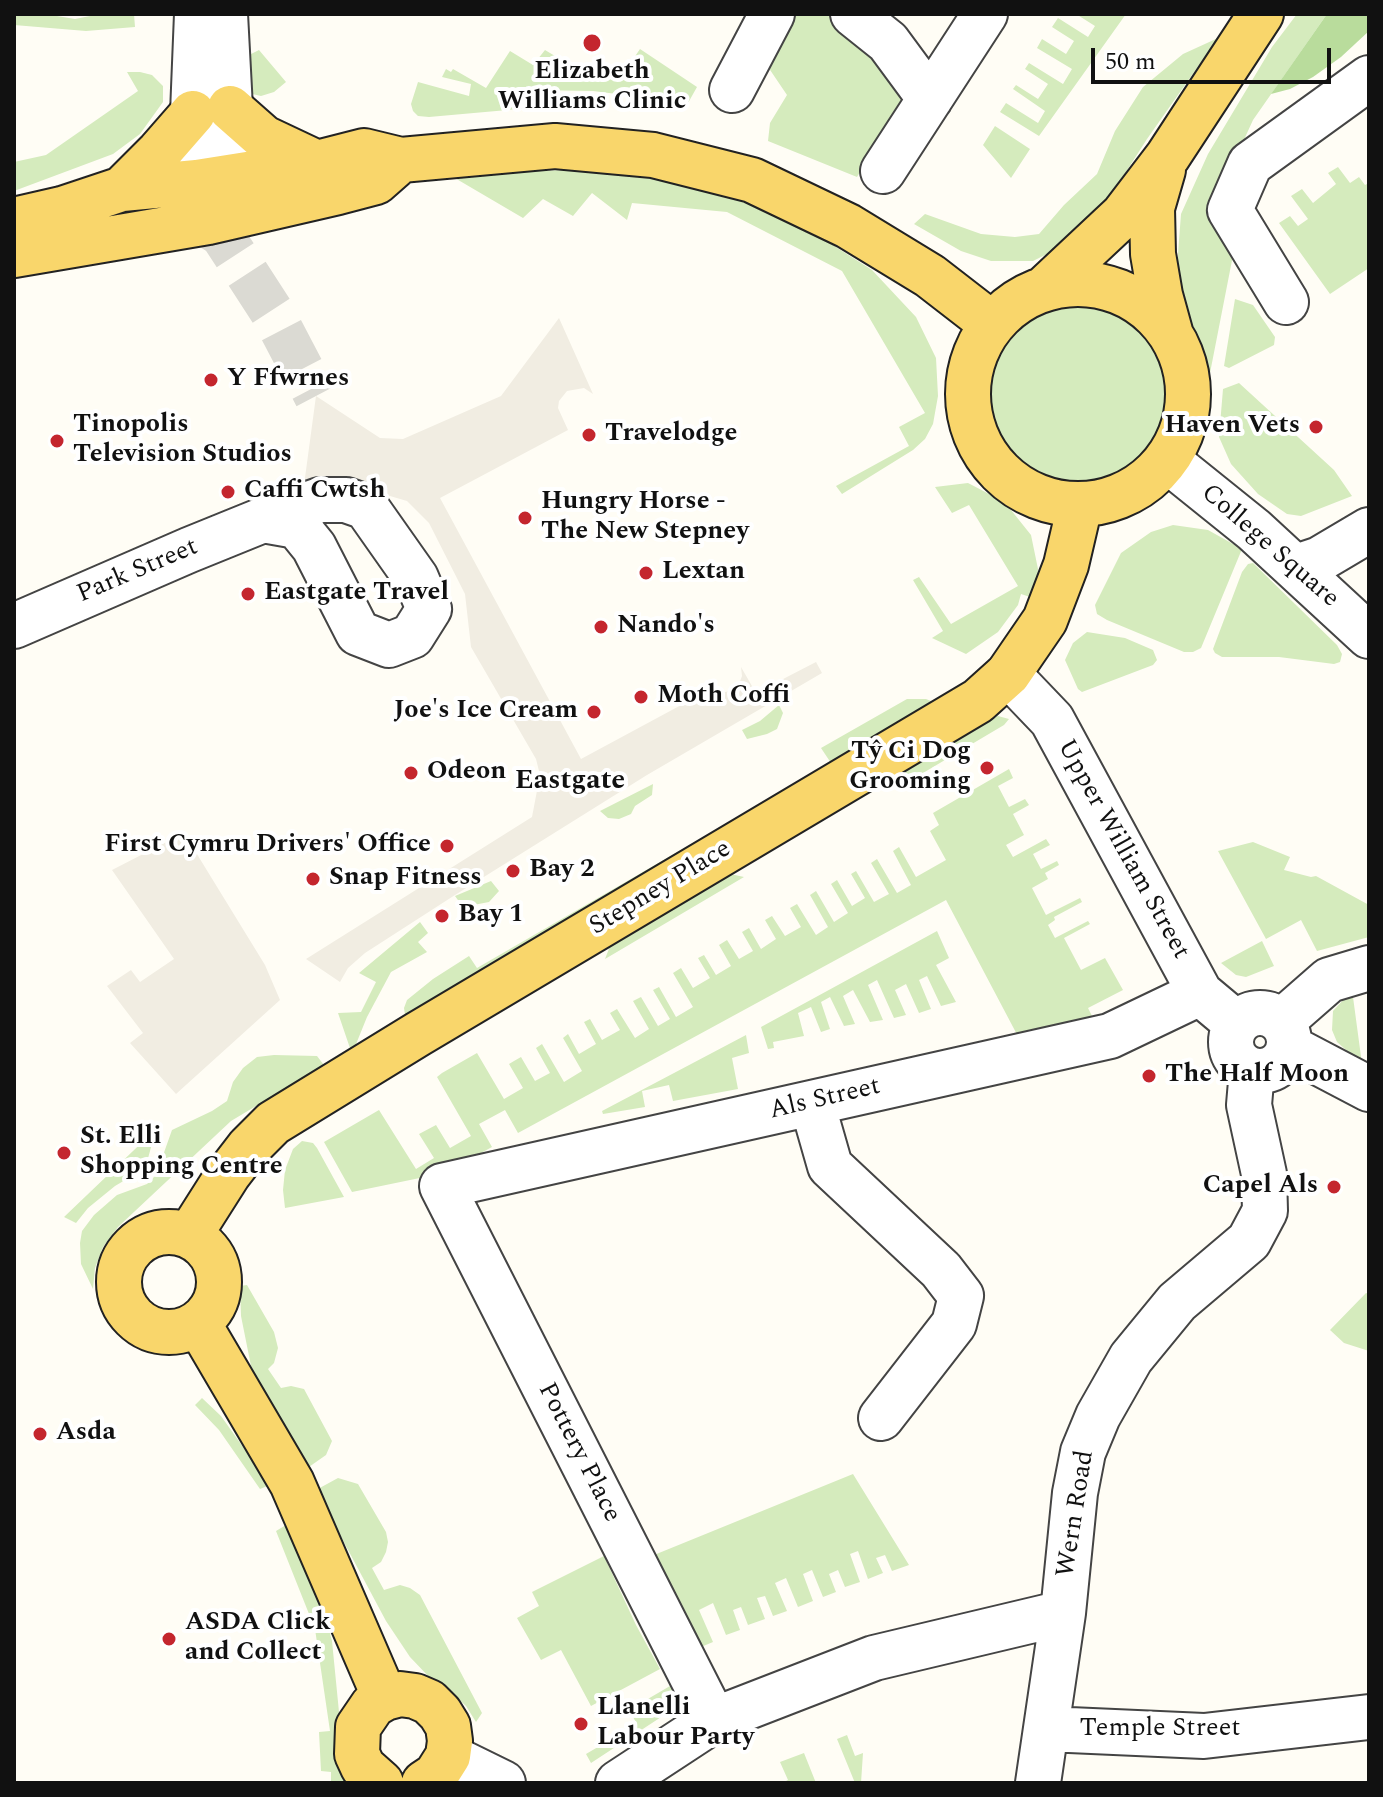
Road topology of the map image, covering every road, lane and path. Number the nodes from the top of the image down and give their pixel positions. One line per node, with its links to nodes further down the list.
1 (772, 14): 7 (street)
2 (853, 14): 8 (street)
3 (985, 14): 8 (street)
4 (1261, 14): 10 (main road)
5 (207, 15): 9 (street)
6 (1369, 78): 19 (street)
7 (732, 90)
8 (930, 99): 13 (street)
9 (212, 110): 12 (main road); 14 (main road); 15 (street)
10 (1168, 156): 18 (main road); 21 (main road)
11 (401, 160): 12 (main road); 15 (main road); 20 (main road)
12 (317, 163): 15 (main road)
13 (883, 171)
14 (122, 189): 15 (main road); 16 (main road)
15 (216, 200): 17 (main road)
16 (14, 220)
17 (14, 255)
18 (1044, 289): 20 (main road); 21 (main road)
19 (1286, 302)
20 (992, 324): 23 (main road)
21 (1171, 335): 22 (main road)
22 (1167, 460): 23 (main road); 26 (street, College Square)
23 (1080, 505): 29 (main road, Stepney Place)
24 (263, 520): 27 (street, Park Street)
25 (1369, 530): 26 (street)
26 (1296, 567): 28 (street, College Square)
27 (14, 626)
28 (1369, 636)
29 (1008, 674): 31 (street, Upper William Street); 38 (main road, Stepney Place)
30 (1369, 968): 33 (street)
31 (1200, 993): 32 (street, Upper William Street); 36 (street, Als Street)
32 (1237, 1024): 33 (street); 34 (street)
33 (1285, 1034): 34 (street); 35 (street)
34 (1252, 1070): 41 (street, Wern Road)
35 (1369, 1089)
36 (812, 1103): 37 (street, Als Street); 40 (street)
37 (442, 1186): 44 (street, Pottery Place)
38 (189, 1236): 39 (main road); 39 (main road)
39 (198, 1323): 42 (main road)
40 (881, 1418)
41 (1063, 1613): 44 (street); 45 (street, Wern Road)
42 (385, 1698): 46 (main road); 47 (main road)
43 (1369, 1717): 45 (street, Temple Street)
44 (714, 1720): 49 (street)
45 (1047, 1729): 50 (street, Wern Road)
46 (436, 1769): 48 (street)
47 (381, 1783)
48 (503, 1783)
49 (618, 1783)
50 (1038, 1783)

